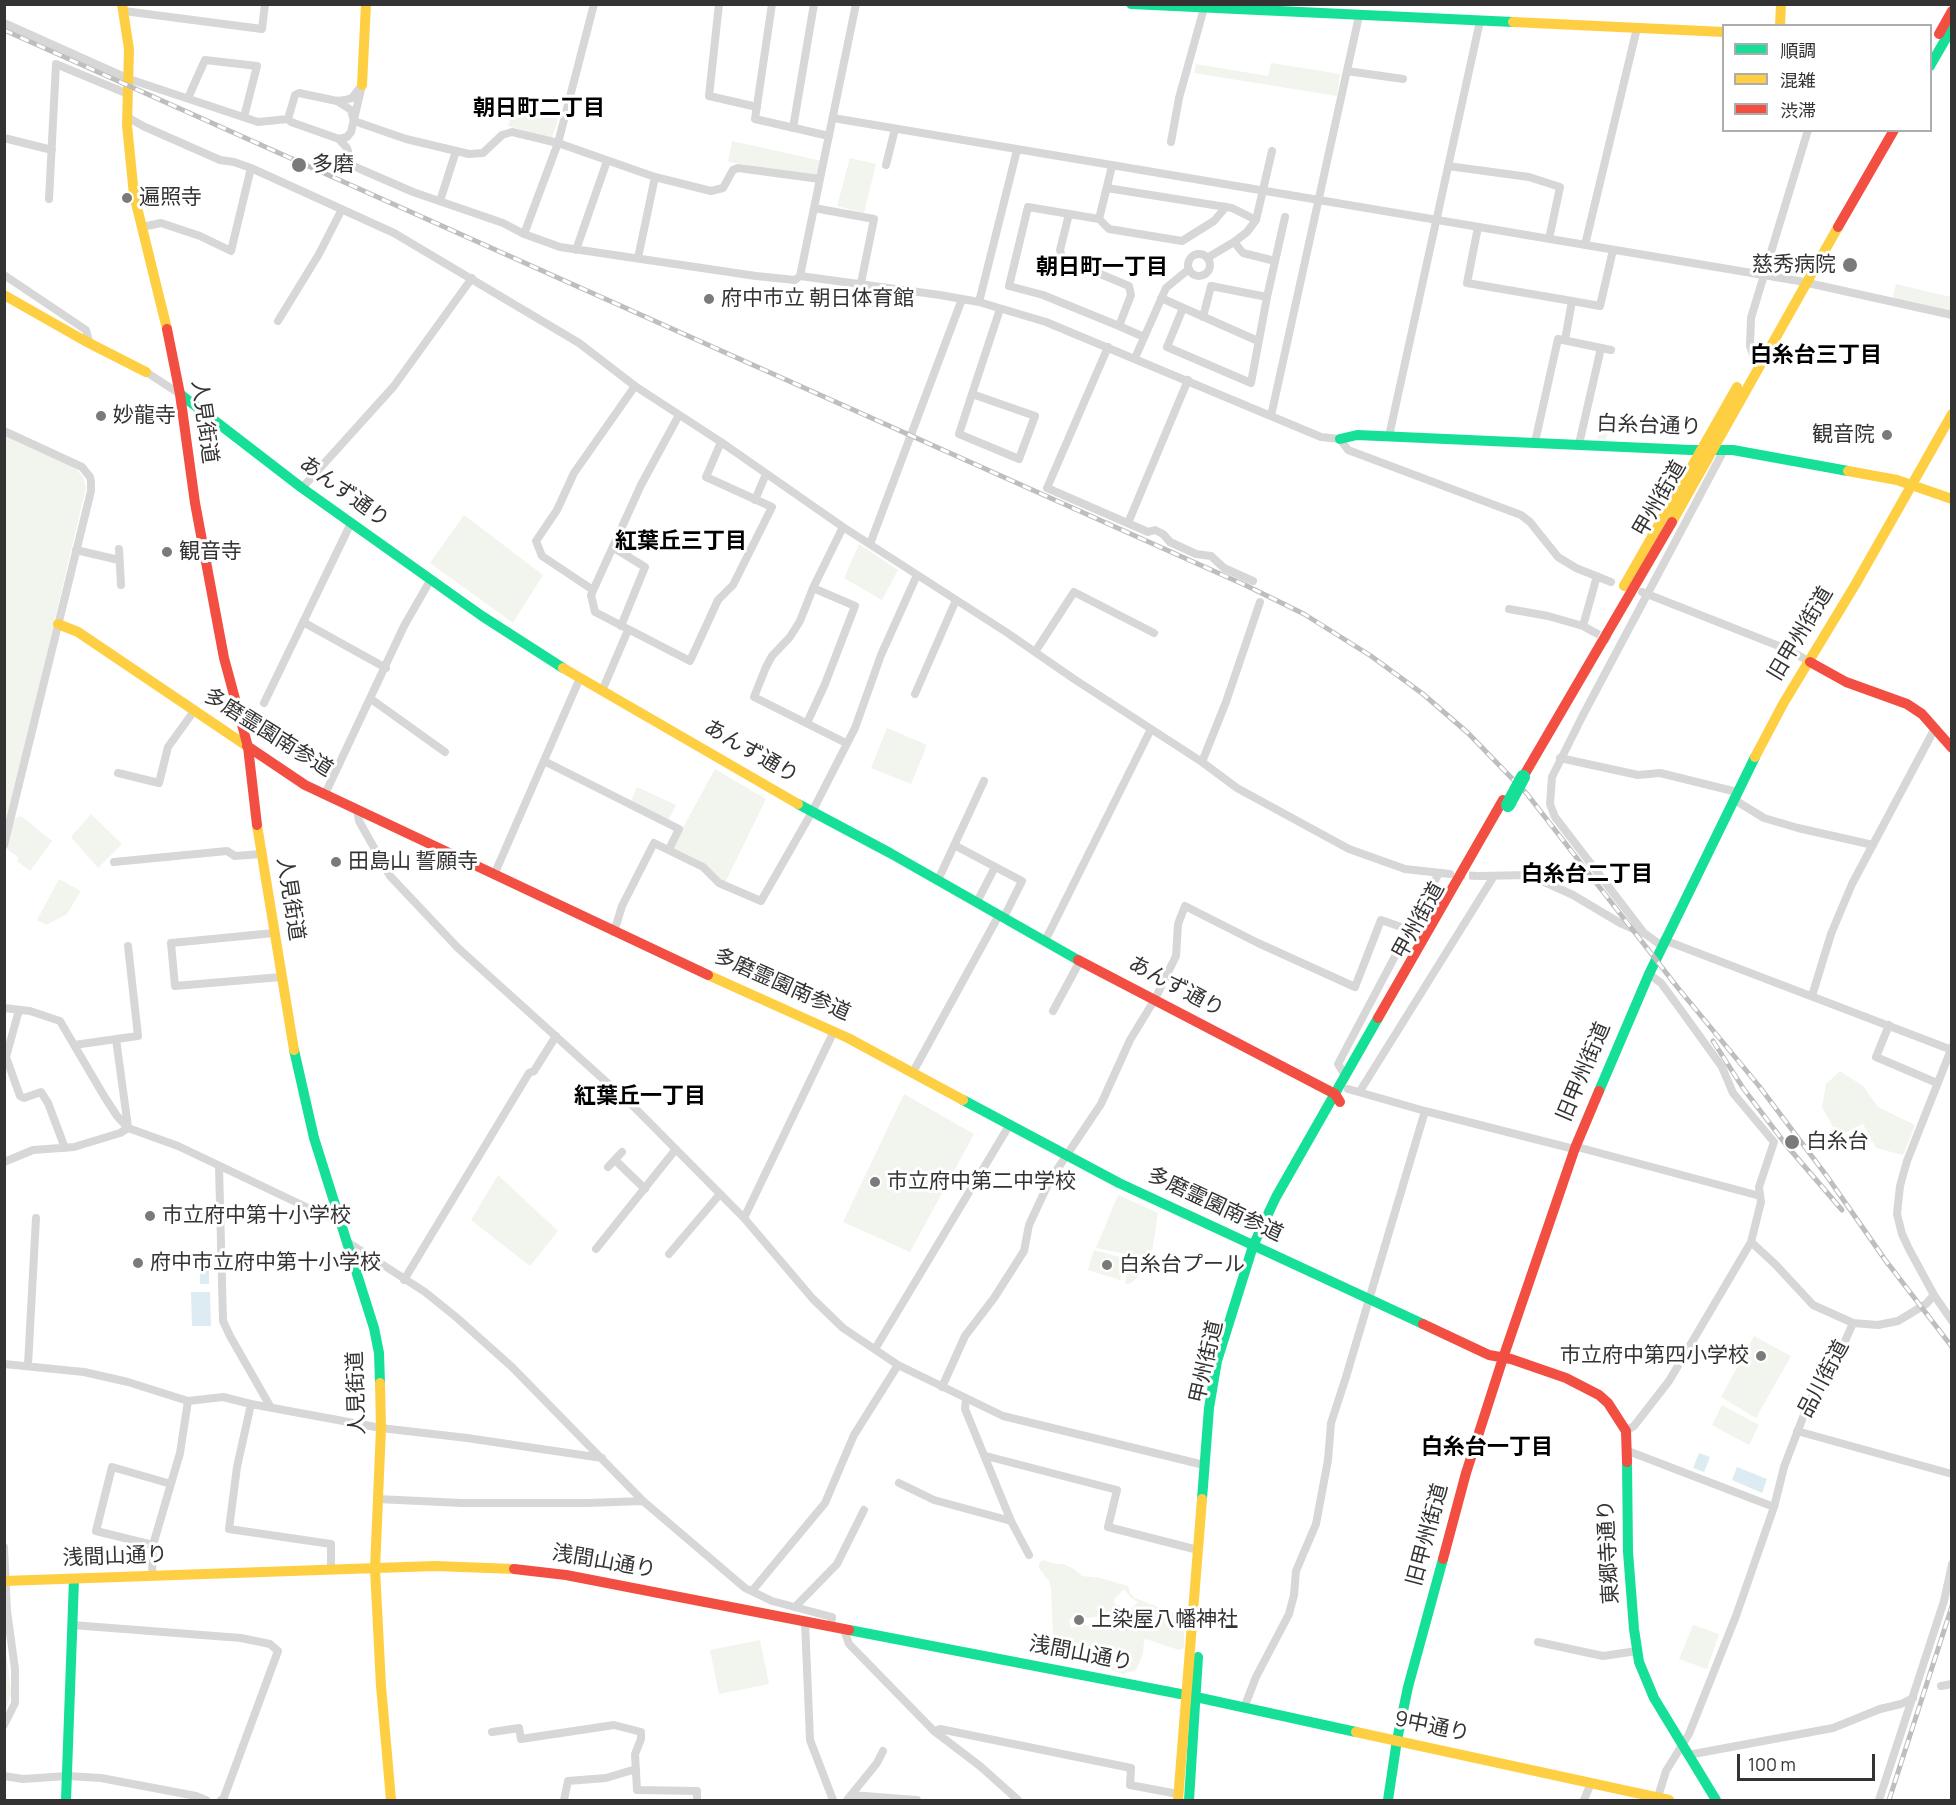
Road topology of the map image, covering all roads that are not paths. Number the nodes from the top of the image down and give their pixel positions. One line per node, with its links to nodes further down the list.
1 (265, 4): 10 (street)
2 (366, 4): 24 (main road)
3 (594, 4): 44 (street)
4 (719, 4): 28 (street)
5 (772, 4): 28 (street)
6 (814, 4): 34 (street)
7 (856, 4): 32 (street)
8 (1131, 4): 11 (main road)
9 (1781, 4): 16 (main road)
10 (123, 8): 22 (main road, 人見街道)
11 (1204, 8): 13 (main road); 43 (street)
12 (1952, 11): 20 (main road)
13 (1359, 16): 14 (main road); 21 (street)
14 (1480, 21): 17 (main road); 52 (street)
15 (4, 23): 22 (street)
16 (1780, 24)
17 (1637, 28): 19 (main road); 75 (street)
18 (1952, 28): 20 (main road)
19 (1722, 32)
20 (1933, 50)
21 (1347, 70): 23 (street); 60 (street)
22 (129, 79): 25 (main road, 人見街道); 26 (street)
23 (1403, 79)
24 (362, 85): 27 (street); 33 (street)
25 (129, 94): 29 (main road, 人見街道); 45 (street)
26 (188, 98): 30 (street); 30 (street)
27 (337, 100): 31 (street); 33 (street)
28 (757, 106): 34 (street)
29 (127, 117): 54 (street); 70 (main road, 人見街道)
30 (244, 117): 31 (street)
31 (288, 118): 42 (street)
32 (833, 118): 35 (street); 40 (street)
33 (354, 121): 36 (street); 47 (street)
34 (793, 128): 40 (street)
35 (895, 129): 46 (street); 51 (street)
36 (351, 132): 42 (street); 49 (street)
37 (1807, 132): 83 (street)
38 (1883, 132): 86 (main road, 甲州街道)
39 (1893, 132): 86 (main road, 甲州街道)
40 (829, 136): 56 (street)
41 (4, 138): 45 (street)
42 (339, 139): 49 (street)
43 (1171, 142)
44 (558, 143): 47 (street); 50 (street); 72 (street)
45 (52, 150): 59 (street)
46 (1017, 150): 53 (street); 92 (street)
47 (456, 151): 61 (street)
48 (1272, 151): 58 (street)
49 (349, 155): 61 (street)
50 (607, 161): 55 (street); 76 (street)
51 (886, 165)
52 (1448, 165): 69 (street); 73 (street)
53 (1112, 166): 57 (street); 58 (street)
54 (251, 168): 64 (street); 70 (street)
55 (655, 177): 56 (street); 78 (street)
56 (820, 179): 63 (street)
57 (1107, 188): 62 (street); 67 (street)
58 (1264, 191): 60 (street); 68 (street)
59 (49, 199)
60 (1319, 200): 69 (street); 115 (street)
61 (440, 201): 72 (street)
62 (1226, 207): 67 (street); 68 (street)
63 (814, 208): 84 (street); 87 (street)
64 (342, 209): 85 (street); 98 (street)
65 (1069, 214): 67 (street); 99 (street); 99 (street)
66 (1285, 217): 80 (street)
67 (1099, 219)
68 (1256, 220): 74 (street)
69 (1437, 220): 71 (street); 120 (street)
70 (142, 227): 112 (main road, 人見街道)
71 (1478, 227): 73 (street); 93 (street)
72 (524, 234): 76 (street)
73 (1549, 239): 75 (street)
74 (1234, 242): 79 (street); 80 (street)
75 (1585, 245): 77 (street)
76 (576, 250): 78 (street)
77 (1613, 250): 83 (street); 93 (street)
78 (638, 258): 84 (street)
79 (1207, 258): 81 (street); 81 (street)
80 (1275, 261): 89 (street)
81 (1189, 269): 90 (street)
82 (4, 275): 103 (street)
83 (1764, 275): 86 (street); 107 (street)
84 (800, 276): 87 (street)
85 (472, 278): 111 (street); 128 (street)
86 (1803, 282): 96 (street); 107 (main road, 甲州街道); 125 (main road, 甲州街道)
87 (861, 283): 91 (street)
88 (4, 295): 103 (main road)
89 (1267, 297): 97 (street); 102 (street)
90 (1161, 298): 94 (street); 100 (street)
91 (962, 299): 92 (street); 134 (street)
92 (979, 302): 95 (street)
93 (1572, 302): 101 (street)
94 (1183, 308): 97 (street); 102 (street)
95 (1000, 309): 104 (street); 113 (street)
96 (1952, 315)
97 (1203, 317): 102 (street)
98 (278, 321)
99 (1119, 326): 100 (street)
100 (1144, 337): 108 (street)
101 (1565, 340): 105 (street); 123 (street)
102 (1258, 341)
103 (90, 344): 109 (main road)
104 (1108, 347): 108 (street); 132 (street)
105 (1601, 348): 106 (street); 124 (street)
106 (1611, 350)
107 (1752, 351): 125 (main road, 甲州街道)
108 (1135, 358): 110 (street)
109 (146, 372): 112 (street)
110 (1188, 381): 115 (street); 132 (street)
111 (635, 386): 114 (street); 146 (street)
112 (180, 394): 117 (main road, あんず通り); 118 (main road, 人見街道)
113 (972, 394): 113 (street)
114 (679, 415): 122 (street); 135 (street)
115 (1271, 416): 121 (street)
116 (1951, 417): 127 (main road, 旧甲州街道)
117 (211, 419): 118 (main road); 128 (main road, あんず通り)
118 (184, 424): 170 (main road, 人見街道)
119 (4, 431): 137 (street)
120 (1389, 436): 121 (main road, 白糸台通り); 123 (main road, 白糸台通り)
121 (1340, 439): 140 (street)
122 (721, 442): 126 (street); 130 (street)
123 (1535, 442): 124 (main road, 白糸台通り)
124 (1579, 444): 125 (main road, 白糸台通り)
125 (1713, 450): 127 (main road, 白糸台通り); 147 (street); 180 (main road, 甲州街道)
126 (766, 474): 130 (street); 133 (street)
127 (1912, 484): 129 (main road, 白糸台通り); 158 (main road, 旧甲州街道)
128 (302, 488): 131 (main road, あんず通り)
129 (1952, 499)
130 (755, 500): 154 (street)
131 (351, 523): 141 (main road, あんず通り); 151 (street)
132 (1128, 523): 142 (street)
133 (843, 527): 134 (street); 145 (street)
134 (870, 544): 139 (street)
135 (614, 548): 146 (street); 154 (street)
136 (118, 549): 138 (street)
137 (76, 550): 138 (street); 152 (street)
138 (119, 560): 144 (street)
139 (916, 575): 148 (street); 169 (street)
140 (1597, 576): 143 (street); 153 (street)
141 (431, 579): 159 (street); 160 (main road, あんず通り)
142 (1253, 580)
143 (1611, 582)
144 (121, 585)
145 (813, 588): 166 (street); 166 (street)
146 (593, 590): 154 (street)
147 (1645, 593): 158 (street); 173 (street)
148 (956, 600): 157 (street); 162 (street)
149 (1260, 602): 175 (street)
150 (1509, 609): 153 (street)
151 (303, 622): 159 (street); 164 (street)
152 (58, 624): 165 (main road, 多磨霊園南参道); 184 (street)
153 (1583, 626): 155 (street)
154 (625, 628): 161 (street)
155 (1592, 631)
156 (1155, 633): 157 (street)
157 (1035, 652): 167 (street)
158 (1810, 662): 168 (main road); 179 (main road, 旧甲州街道)
159 (386, 668): 163 (street)
160 (580, 678): 161 (main road, あんず通り); 174 (street)
161 (602, 691): 182 (main road, あんず通り)
162 (915, 694)
163 (371, 699): 172 (street); 178 (street)
164 (264, 703)
165 (194, 711): 170 (main road, 多磨霊園南参道); 176 (street)
166 (807, 723): 169 (street)
167 (1150, 729): 175 (street); 202 (street)
168 (1934, 729): 171 (main road); 183 (street)
169 (846, 743): 182 (street)
170 (248, 747): 178 (main road, 多磨霊園南参道); 187 (main road, 人見街道)
171 (1952, 748)
172 (445, 752)
173 (1560, 758): 179 (street); 201 (street)
174 (544, 761): 186 (street); 191 (street)
175 (1202, 762): 190 (street)
176 (118, 773)
177 (984, 781): 185 (street)
178 (325, 794): 181 (main road, 多磨霊園南参道)
179 (1735, 796): 183 (street); 203 (main road, 旧甲州街道)
180 (1505, 802): 220 (main road, 甲州街道); 222 (main road, 甲州街道)
181 (357, 809): 191 (main road, 多磨霊園南参道); 215 (street)
182 (812, 812): 186 (street); 195 (main road, あんず通り)
183 (1873, 844): 208 (street)
184 (4, 845)
185 (954, 845): 189 (street); 195 (street)
186 (669, 849): 199 (street)
187 (261, 854): 188 (street); 200 (main road, 人見街道)
188 (114, 862)
189 (995, 867): 196 (street); 197 (street)
190 (1439, 873): 192 (street); 198 (street)
191 (494, 874): 199 (main road, 多磨霊園南参道)
192 (1450, 874)
193 (1479, 876): 194 (street)
194 (1494, 876): 201 (street); 222 (street)
195 (938, 880): 196 (main road, あんず通り)
196 (978, 902): 197 (main road, あんず通り)
197 (1002, 916): 202 (main road, あんず通り); 219 (street)
198 (1410, 930): 209 (street); 220 (street)
199 (614, 932): 214 (main road, 多磨霊園南参道)
200 (274, 933): 207 (main road, 人見街道); 207 (street)
201 (1644, 933): 203 (street)
202 (1045, 941): 205 (main road, あんず通り)
203 (1663, 943): 206 (main road, 旧甲州街道); 208 (street)
204 (128, 946): 216 (street)
205 (1080, 961): 209 (main road, あんず通り); 212 (street)
206 (1649, 974): 227 (main road, 旧甲州街道); 237 (street)
207 (281, 977): 240 (main road, 人見街道)
208 (1812, 996): 213 (street)
209 (1155, 999): 222 (main road, あんず通り); 230 (street)
210 (4, 1008): 211 (street)
211 (20, 1010): 217 (street); 226 (street)
212 (1053, 1011)
213 (1888, 1025): 218 (street); 221 (street)
214 (834, 1031): 219 (main road, 多磨霊園南参道); 239 (street)
215 (556, 1036): 228 (street); 246 (street)
216 (116, 1039): 217 (street); 225 (street)
217 (74, 1045): 225 (street)
218 (1951, 1049): 221 (street)
219 (914, 1072): 224 (main road, 多磨霊園南参道)
220 (1345, 1075): 222 (main road, 甲州街道)
221 (1937, 1083): 247 (street)
222 (1346, 1094): 223 (street); 243 (main road, 甲州街道)
223 (1425, 1111): 227 (street); 248 (street)
224 (1010, 1124): 230 (main road, 多磨霊園南参道); 251 (street)
225 (128, 1128): 226 (street); 233 (street)
226 (65, 1148): 232 (street)
227 (1575, 1148): 237 (street); 252 (main road, 旧甲州街道)
228 (676, 1149): 235 (street); 236 (street)
229 (622, 1152): 231 (street)
230 (1067, 1155): 243 (main road, 多磨霊園南参道); 256 (street)
231 (615, 1160): 234 (street); 235 (street)
232 (4, 1162)
233 (219, 1166): 240 (street); 260 (street)
234 (608, 1167)
235 (645, 1189): 244 (street)
236 (720, 1194): 239 (street); 245 (street)
237 (1760, 1196): 242 (street)
238 (36, 1218): 254 (street)
239 (744, 1218): 251 (street)
240 (338, 1221): 241 (main road, 人見街道)
241 (345, 1240): 246 (street); 261 (main road, 人見街道)
242 (1751, 1242): 250 (street); 262 (street)
243 (1257, 1247): 248 (main road, 多磨霊園南参道); 267 (main road, 甲州街道); 295 (main road, 甲州街道)
244 (596, 1249)
245 (669, 1254)
246 (404, 1280): 266 (street)
247 (1934, 1295): 249 (street); 250 (street, 品川街道)
248 (1368, 1300): 252 (main road, 多磨霊園南参道); 297 (street)
249 (1952, 1321)
250 (1853, 1323): 263 (street, 品川街道)
251 (875, 1349): 255 (street)
252 (1503, 1358): 262 (main road, 東郷寺通り); 301 (main road, 旧甲州街道)
253 (4, 1364): 254 (street)
254 (27, 1365): 258 (street)
255 (898, 1365): 256 (street); 286 (street)
256 (942, 1387): 257 (street)
257 (966, 1399): 265 (street); 267 (street)
258 (188, 1401): 259 (street); 270 (street)
259 (251, 1404): 260 (street); 282 (street)
260 (270, 1406): 261 (street)
261 (381, 1428): 266 (street); 271 (main road, 人見街道)
262 (1626, 1431): 264 (main road, 東郷寺通り)
263 (1797, 1431): 268 (street); 273 (street, 品川街道)
264 (1628, 1451): 273 (street); 292 (main road, 東郷寺通り)
265 (986, 1456): 275 (street); 278 (street)
266 (602, 1458): 272 (street)
267 (1204, 1465): 278 (main road, 甲州街道)
268 (1952, 1474)
269 (899, 1483): 275 (street)
270 (171, 1484): 276 (street); 276 (street)
271 (377, 1499): 272 (street); 281 (main road, 人見街道)
272 (643, 1500): 286 (street)
273 (1774, 1507): 303 (street, 品川街道)
274 (864, 1509): 287 (street)
275 (1011, 1521): 279 (street)
276 (153, 1545): 283 (street)
277 (4, 1547): 285 (street)
278 (1198, 1550): 295 (main road, 甲州街道)
279 (1029, 1555)
280 (1952, 1564): 296 (street)
281 (375, 1569): 282 (main road, 浅間山通り); 288 (main road, 浅間山通り); 313 (main road, 人見街道)
282 (331, 1570): 283 (main road, 浅間山通り)
283 (152, 1576): 284 (main road, 浅間山通り)
284 (74, 1579): 285 (main road, 浅間山通り); 289 (main road)
285 (5, 1581): 298 (street)
286 (752, 1591): 287 (street)
287 (795, 1607): 290 (street)
288 (805, 1622): 290 (main road, 浅間山通り); 316 (street)
289 (72, 1625): 306 (main road); 312 (street)
290 (837, 1628): 295 (main road, 浅間山通り); 299 (street)
291 (1538, 1642): 292 (street)
292 (1637, 1651): 303 (main road, 東郷寺通り)
293 (1952, 1684): 294 (street)
294 (1941, 1686)
295 (1191, 1696): 297 (main road, 9中通り); 309 (main road, 甲州街道)
296 (1913, 1698): 303 (street); 323 (street)
297 (1244, 1708): 301 (main road, 9中通り)
298 (4, 1725)
299 (934, 1731): 309 (street); 318 (street)
300 (492, 1732): 304 (street)
301 (1397, 1740): 307 (main road, 9中通り); 319 (main road, 旧甲州街道)
302 (883, 1751): 308 (street)
303 (1685, 1751): 321 (street, 品川街道); 322 (main road, 東郷寺通り)
304 (636, 1769): 314 (street); 315 (street)
305 (4, 1776): 306 (street)
306 (67, 1776): 310 (main road); 311 (street)
307 (1591, 1783): 320 (street); 321 (main road, 9中通り)
308 (849, 1798): 317 (street)
309 (1182, 1798)
310 (66, 1800)
311 (206, 1800)
312 (221, 1800)
313 (391, 1800)
314 (564, 1800)
315 (697, 1800)
316 (833, 1800)
317 (917, 1800)
318 (1018, 1800)
319 (1388, 1800)
320 (1584, 1800)
321 (1661, 1800)
322 (1716, 1800)
323 (1879, 1800)

